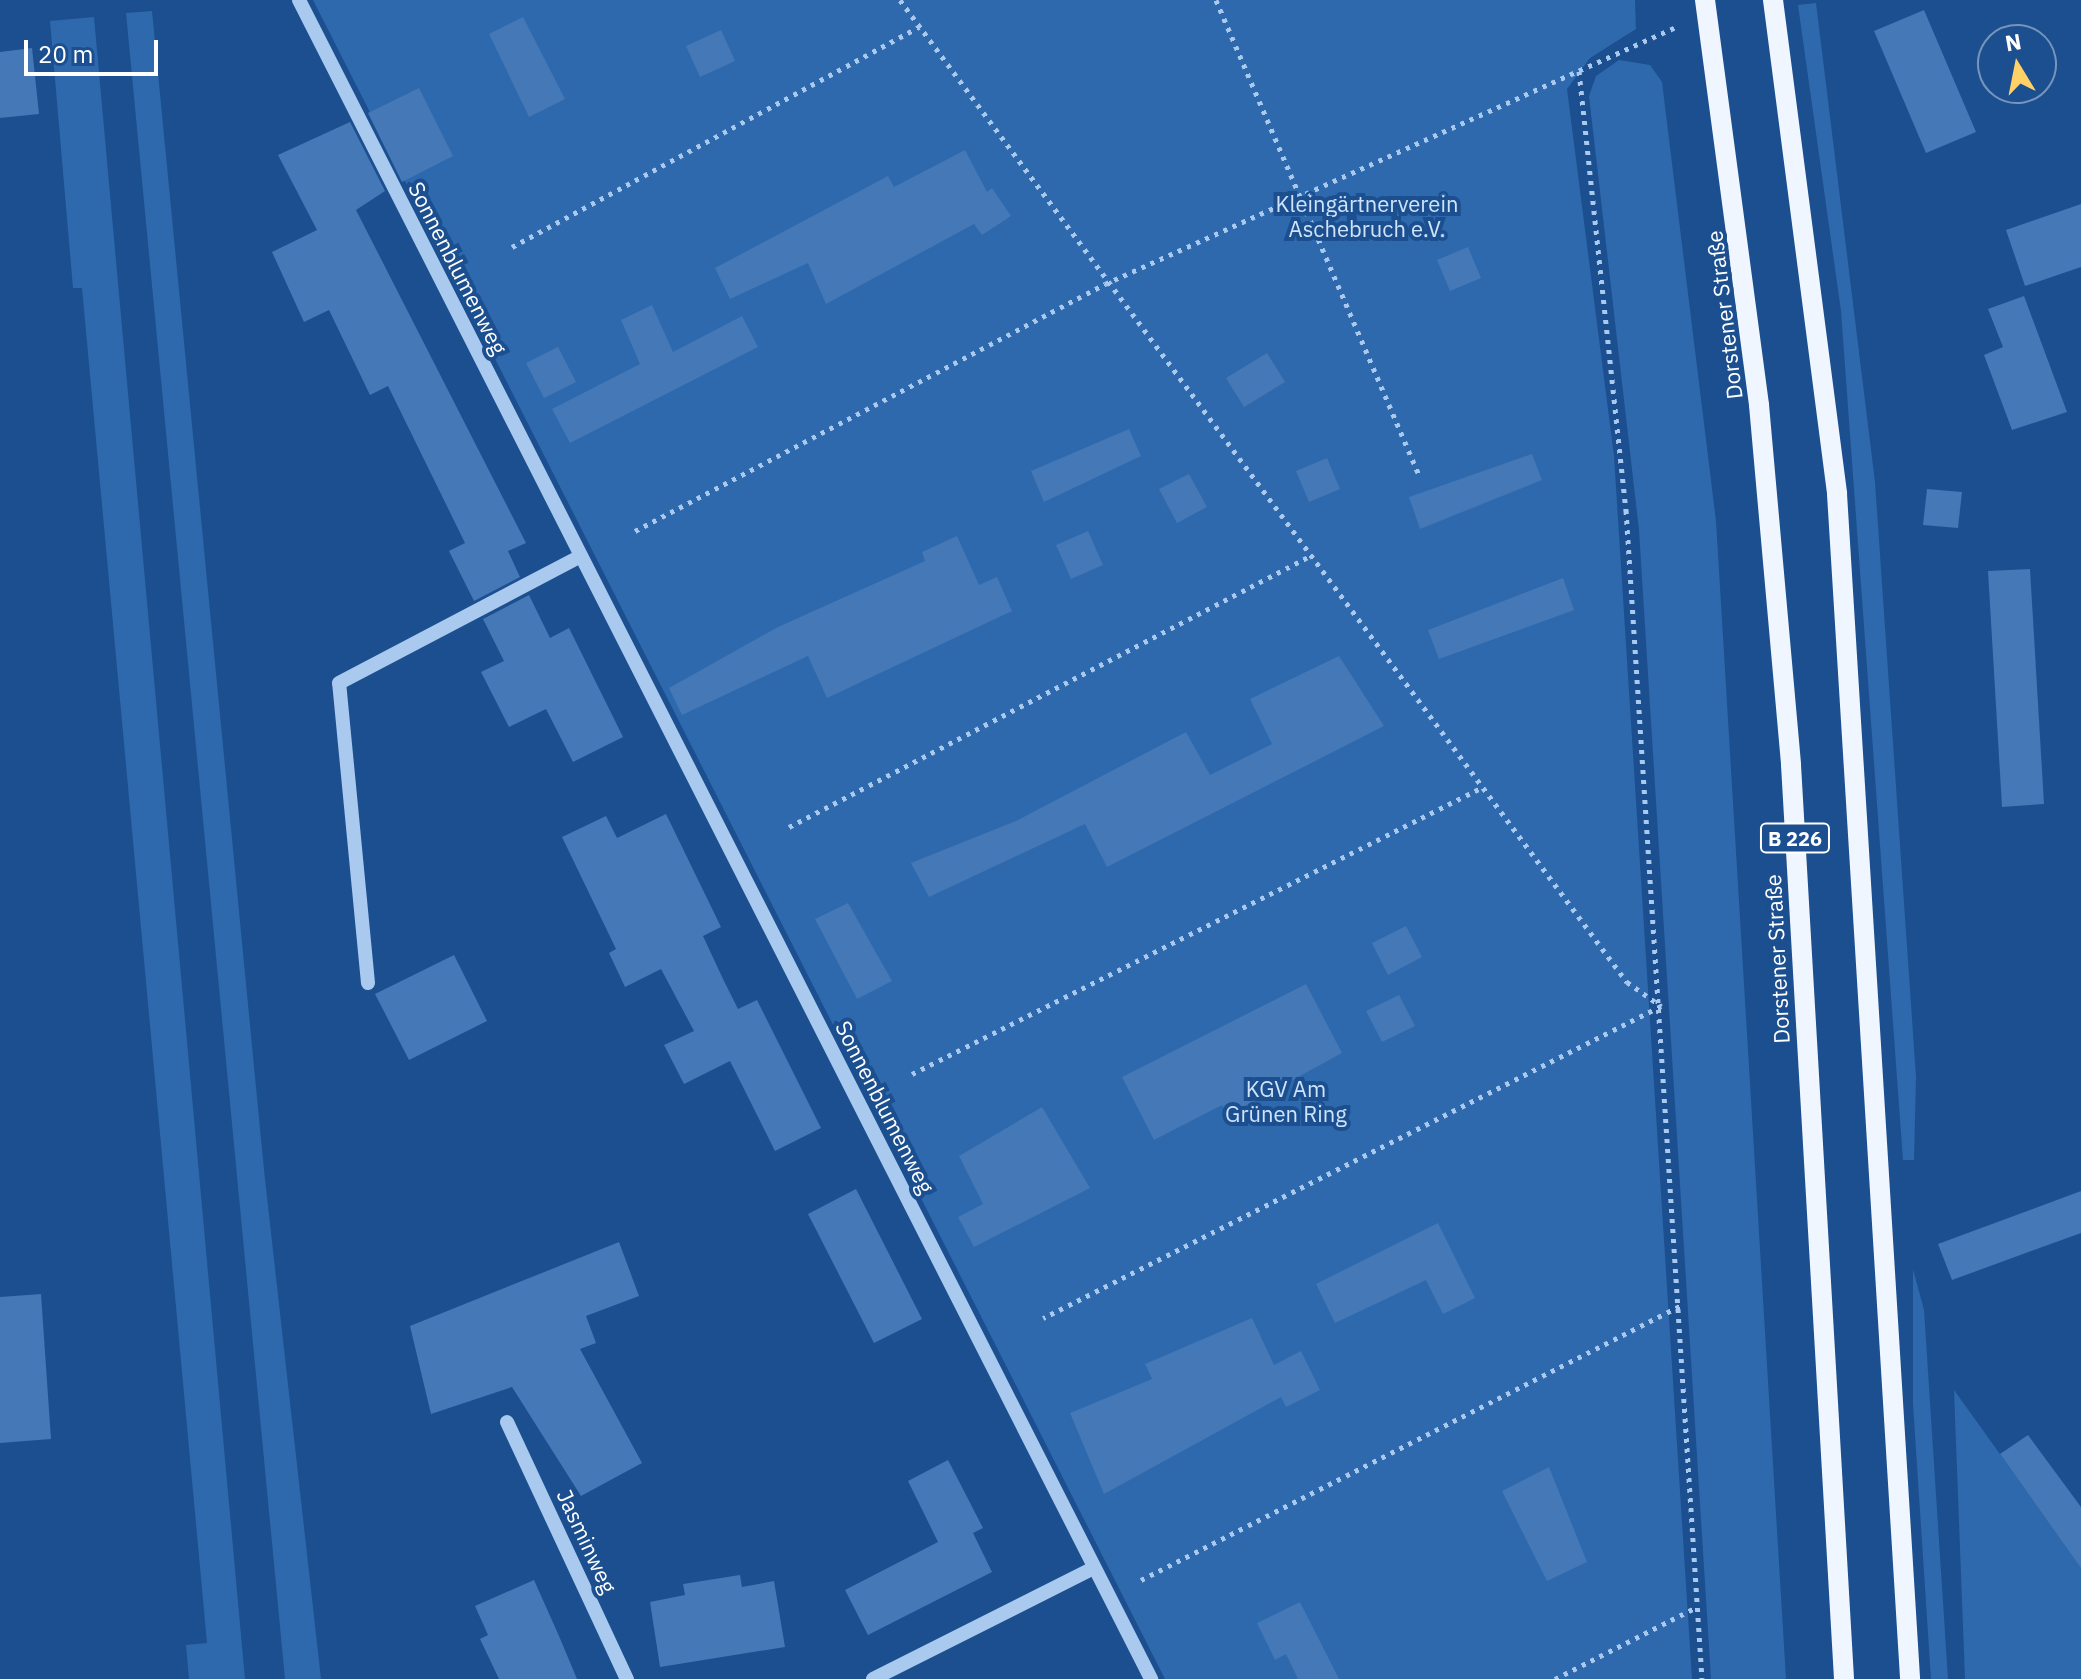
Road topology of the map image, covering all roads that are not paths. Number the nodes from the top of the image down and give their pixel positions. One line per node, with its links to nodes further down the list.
1 (299, 0): 4 (street, Sonnenblumenweg)
2 (1705, 0): 11 (main road, Dorstener Straße / B 226)
3 (1773, 0): 12 (main road, B 226)
4 (581, 556): 5 (street); 7 (street, Sonnenblumenweg)
5 (368, 983)
6 (507, 1422): 8 (street, Jasminweg)
7 (1094, 1568): 9 (street); 10 (street, Sonnenblumenweg)
8 (627, 1679)
9 (873, 1679)
10 (1151, 1679)
11 (1844, 1679)
12 (1910, 1679)

